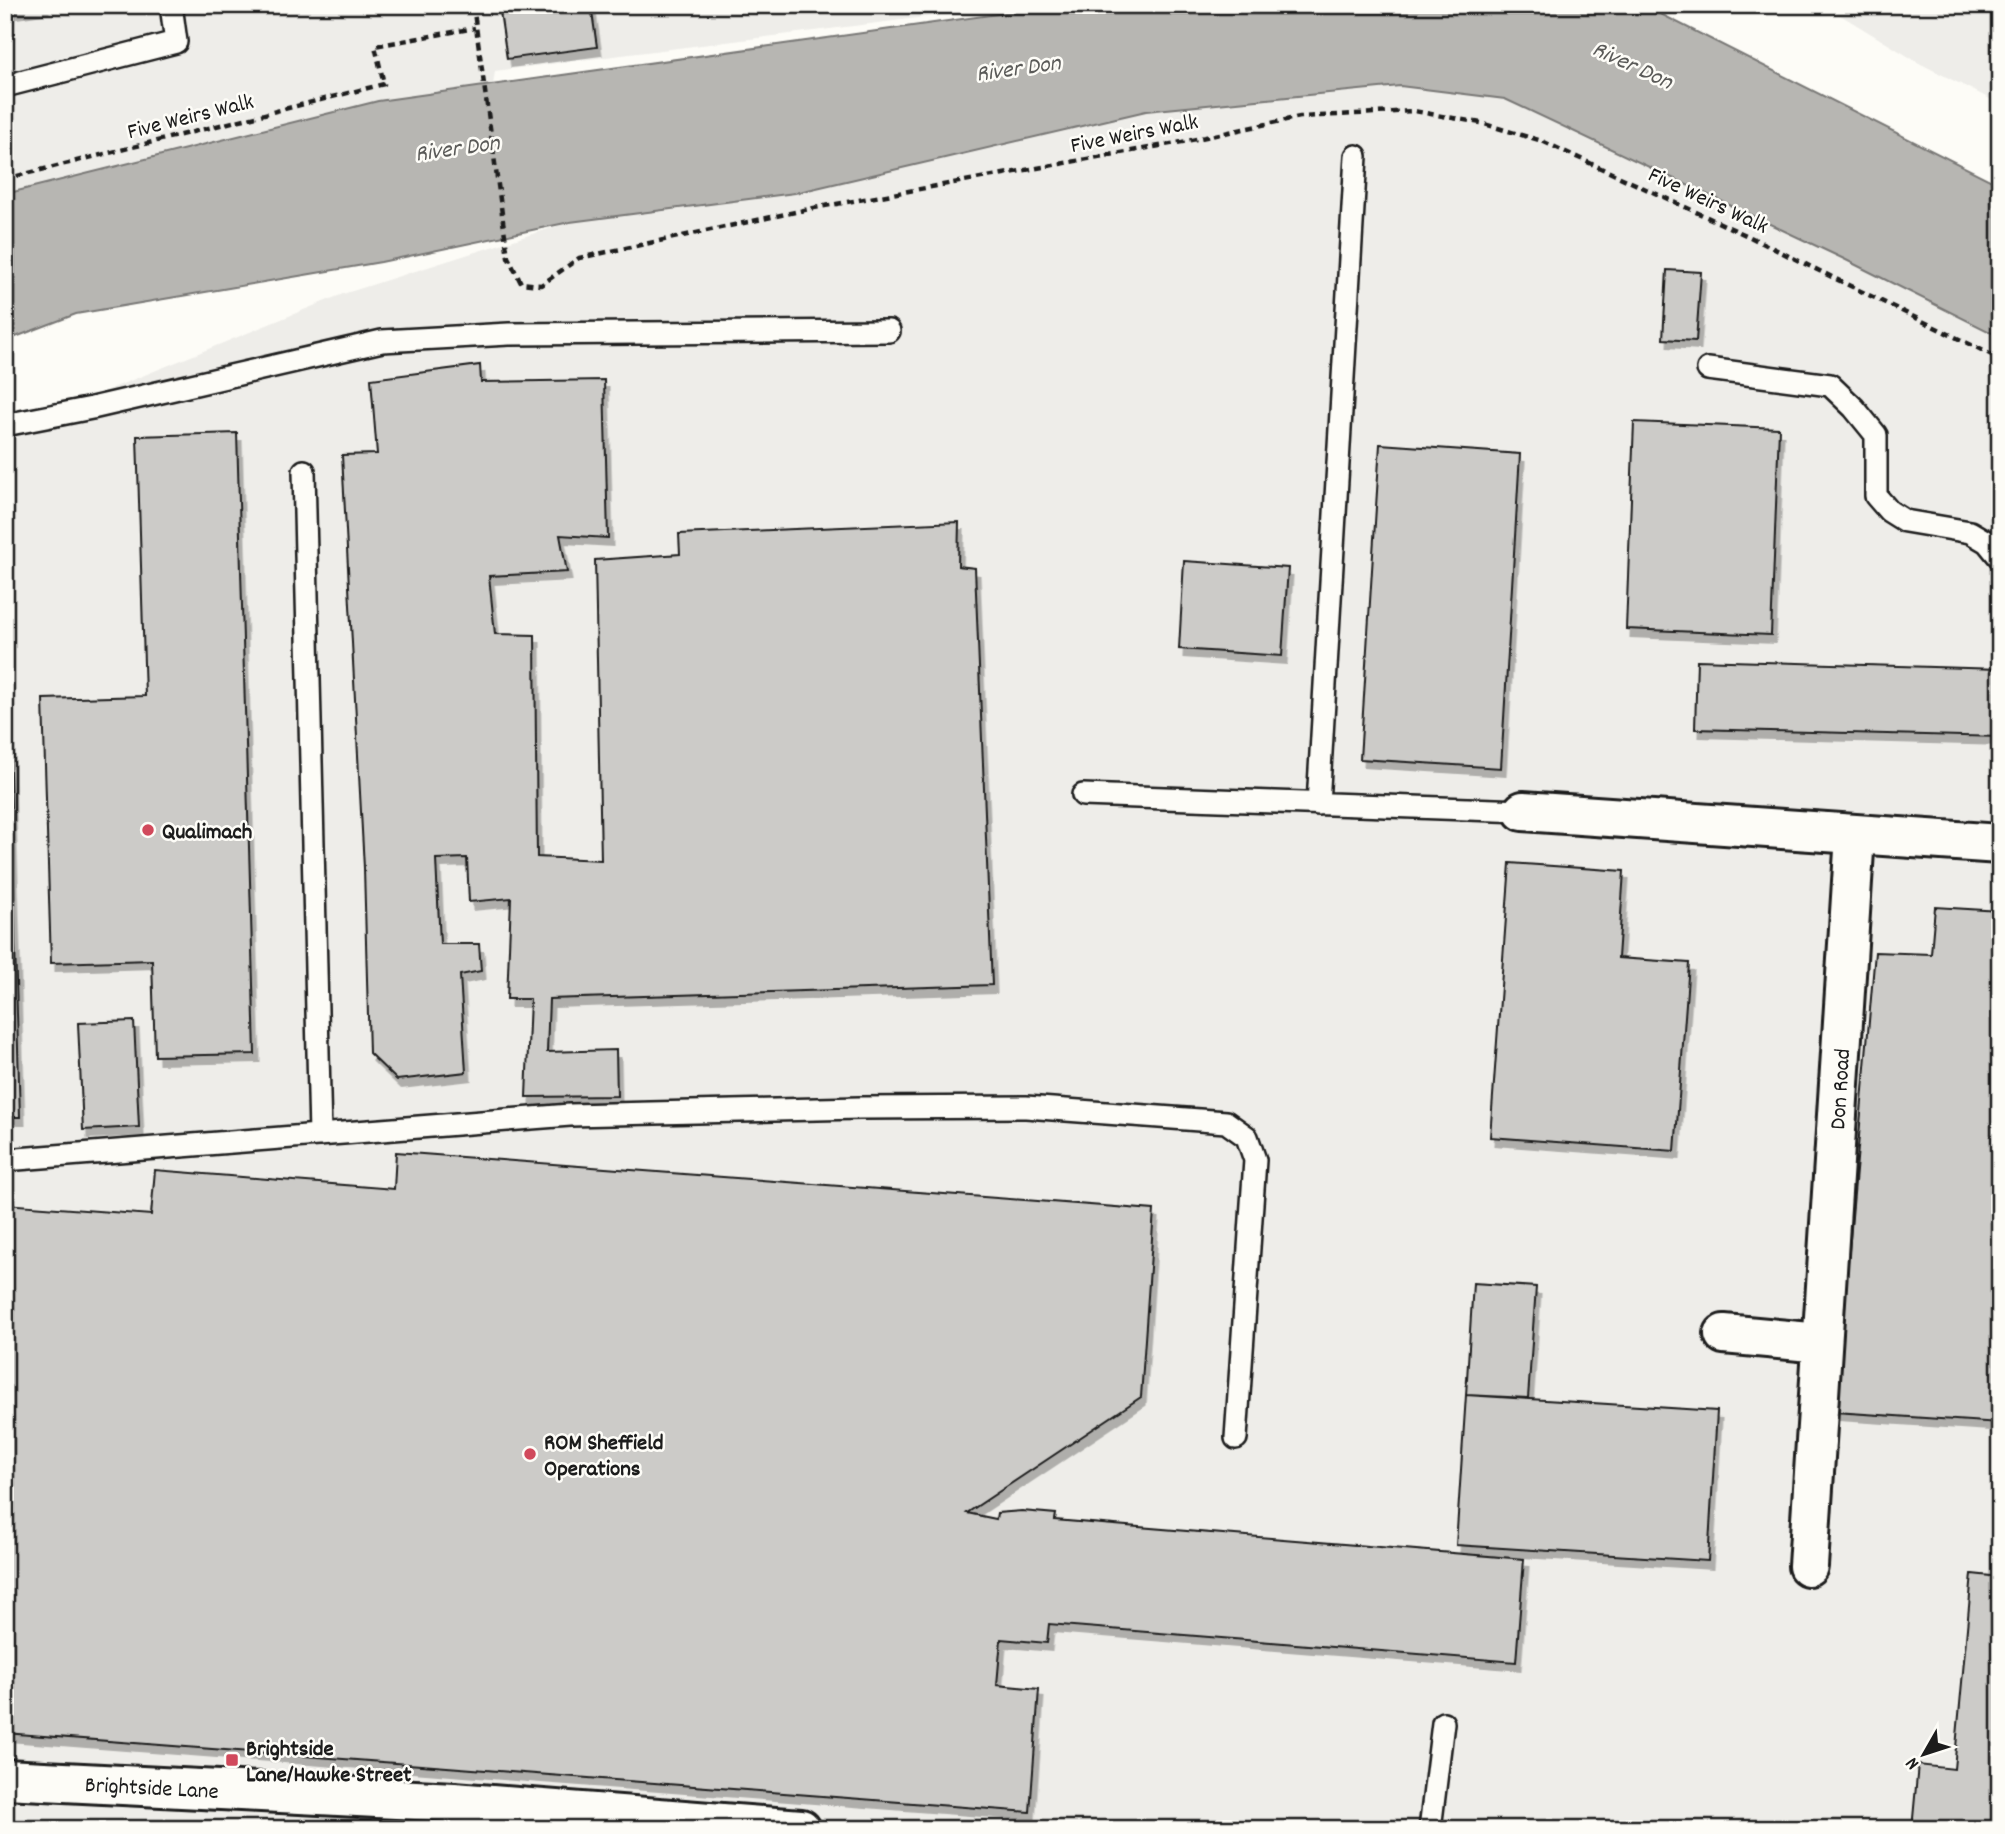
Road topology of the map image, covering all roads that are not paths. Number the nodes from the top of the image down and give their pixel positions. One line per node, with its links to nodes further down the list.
1 (171, 5): 2 (lane)
2 (5, 86)
3 (1356, 156): 10 (lane)
4 (889, 331): 6 (lane)
5 (1708, 369): 8 (lane)
6 (5, 425)
7 (304, 471): 14 (lane)
8 (2000, 558)
9 (1083, 796): 10 (lane)
10 (1318, 804): 11 (lane)
11 (1523, 811): 12 (street)
12 (1855, 835): 13 (street); 17 (street, Don Road)
13 (2000, 844)
14 (320, 1135): 15 (lane); 18 (lane)
15 (5, 1160)
16 (1724, 1334): 17 (street)
17 (1821, 1343): 19 (street, Don Road)
18 (1236, 1438)
19 (1808, 1566)
20 (1443, 1723): 23 (lane)
21 (5, 1779): 22 (street, Brightside Lane)
22 (801, 1829)
23 (1430, 1829)

